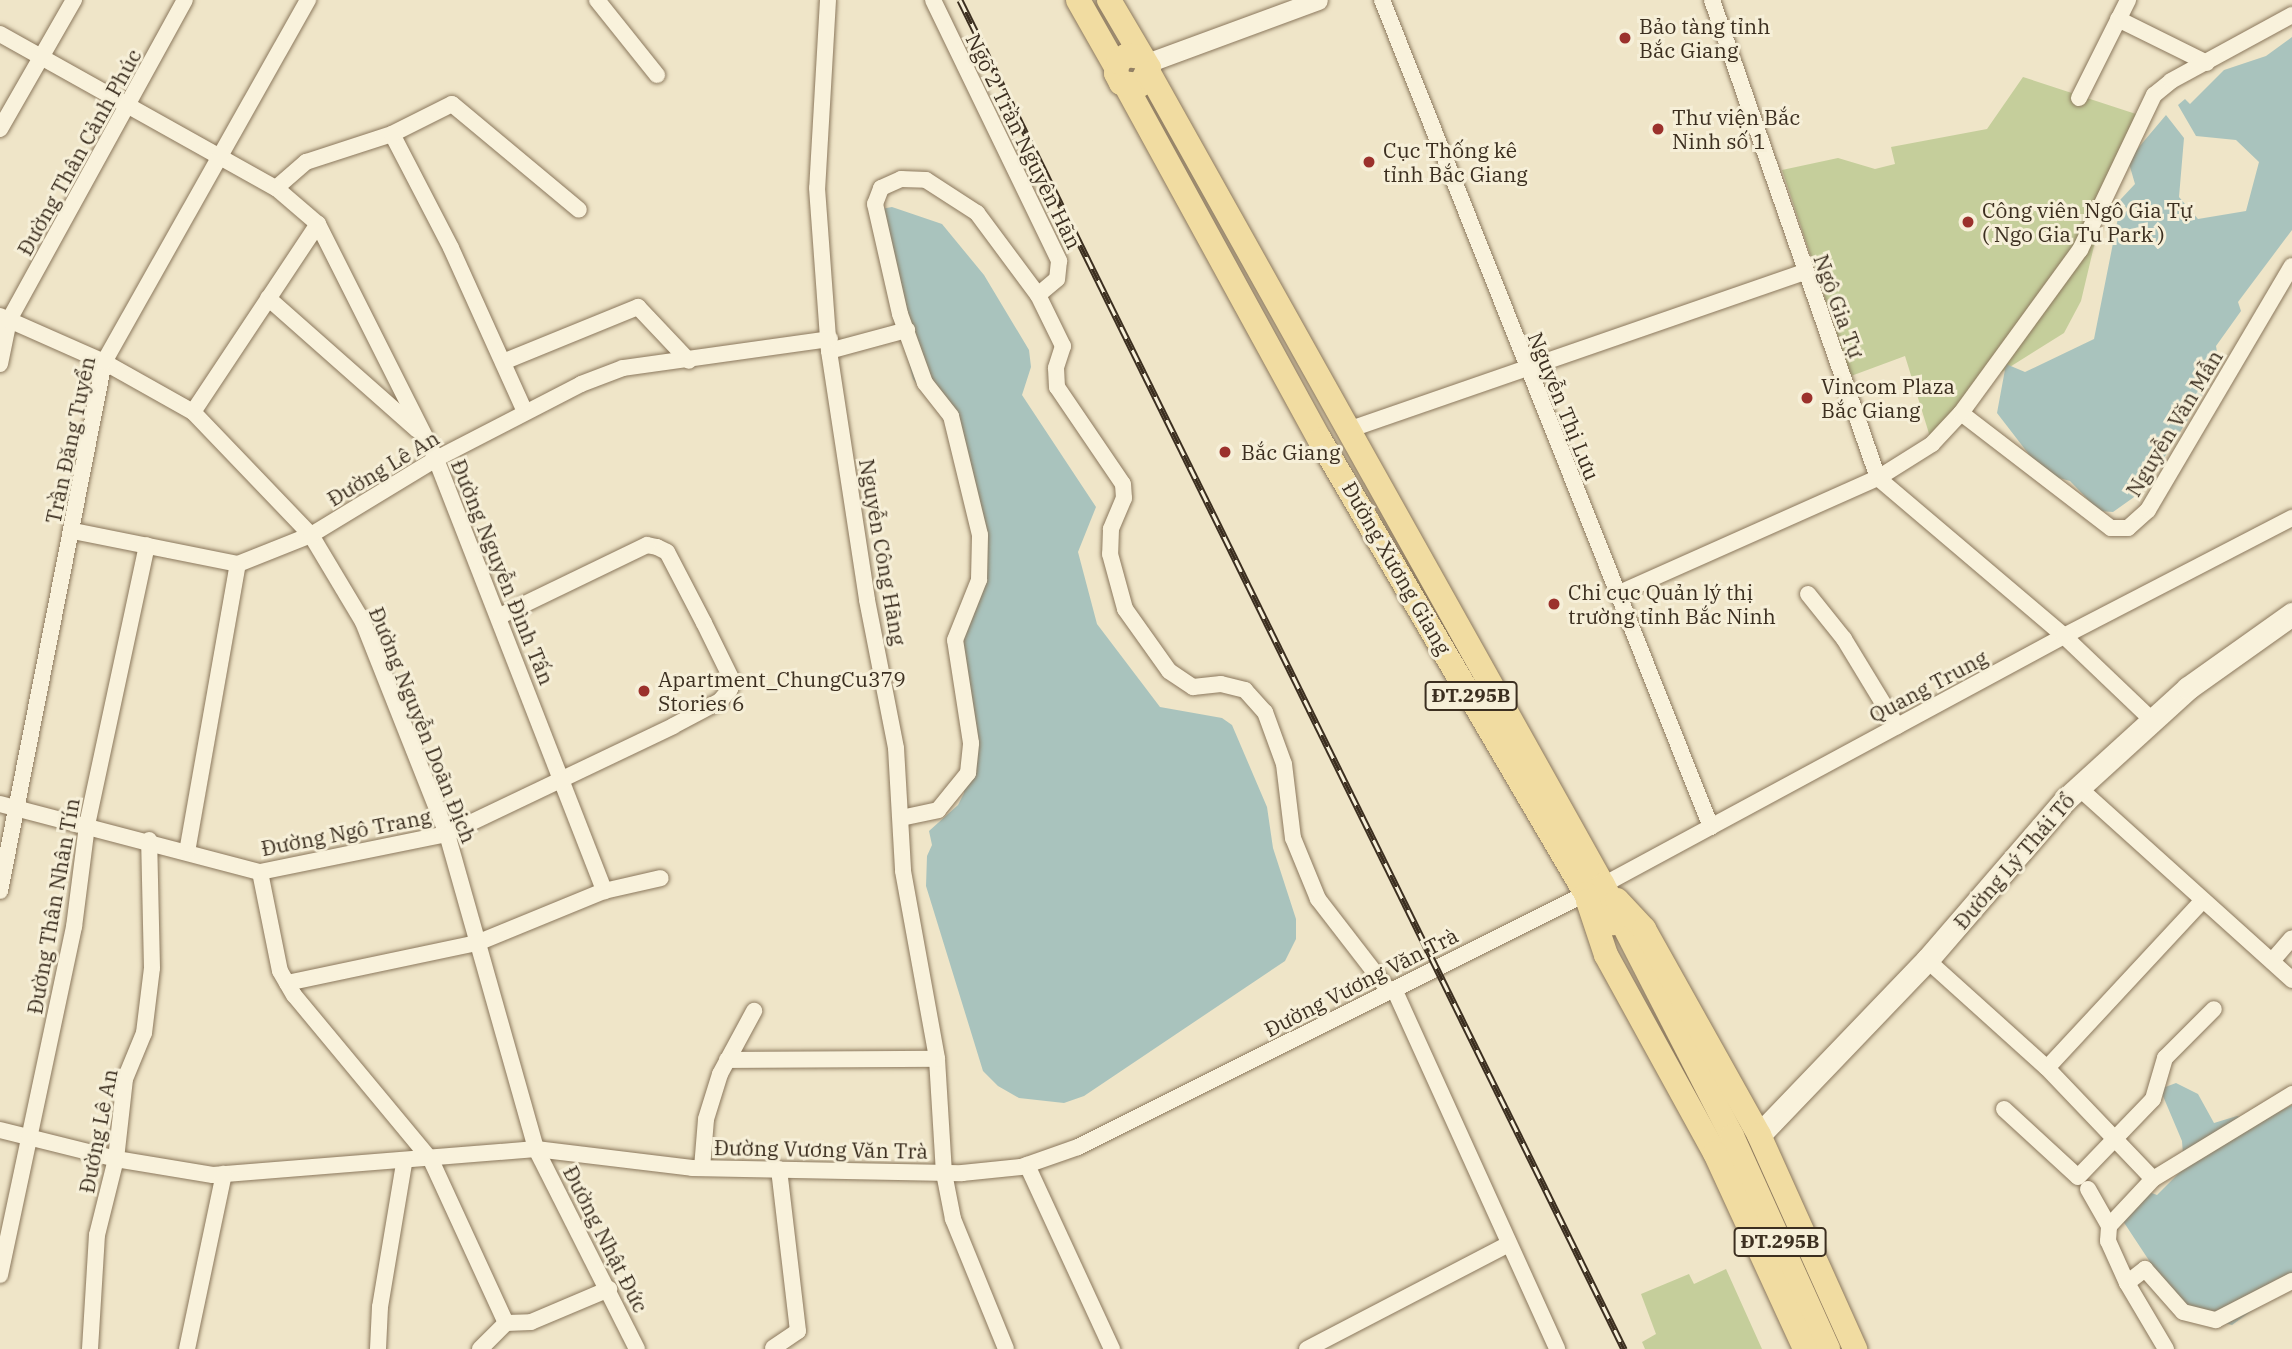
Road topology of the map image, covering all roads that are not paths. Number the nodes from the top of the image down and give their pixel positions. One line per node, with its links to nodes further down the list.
1 (74, 0): 16 (street)
2 (185, 0): 22 (street, Đường Thân Cảnh Phúc)
3 (308, 0): 25 (street, Trần Đăng Tuyển)
4 (597, 0): 19 (street)
5 (828, 0): 35 (street, Nguyễn Công Hãng)
6 (933, 0): 31 (street, Ngõ 2 Trần Nguyên Hãn)
7 (1078, 0): 20 (main road, Đường Xương Giang / ĐT.295B)
8 (1110, 0): 18 (main road, Đường Xương Giang / ĐT.295B)
9 (1318, 0): 18 (street)
10 (1382, 0): 40 (street, Nguyễn Thị Lưu)
11 (1712, 0): 30 (street, Ngô Gia Tự)
12 (2128, 0): 14 (street)
13 (2292, 15): 17 (street)
14 (2118, 19): 17 (street); 21 (street)
15 (0, 34): 16 (street, Đường Nguyễn Đình Tấn)
16 (41, 58): 22 (street, Đường Nguyễn Đình Tấn); 23 (street)
17 (2207, 63): 43 (street)
18 (1146, 64): 20 (main road); 44 (main road, Đường Xương Giang / ĐT.295B)
19 (657, 75)
20 (1121, 77): 46 (main road, Đường Xương Giang / ĐT.295B)
21 (2079, 98)
22 (129, 107): 25 (street, Đường Nguyễn Đình Tấn); 33 (street, Đường Thân Cảnh Phúc)
23 (0, 129)
24 (392, 134): 26 (street); 27 (street); 38 (street)
25 (219, 158): 26 (street, Đường Nguyễn Đình Tấn); 37 (street, Trần Đăng Tuyển)
26 (276, 188): 28 (street, Đường Nguyễn Đình Tấn)
27 (579, 210)
28 (318, 224): 32 (street); 45 (street, Đường Nguyễn Đình Tấn)
29 (2292, 266): 43 (street, Nguyễn Văn Mẫn)
30 (1804, 272): 40 (street); 48 (street, Ngô Gia Tự)
31 (1038, 295): 34 (street); 83 (street)
32 (268, 298): 41 (street); 45 (street)
33 (5, 318): 37 (street, Đường Nguyễn Doãn Địch); 39 (street, Đường Thân Cảnh Phúc)
34 (907, 330): 35 (street, Đường Lê An); 65 (street)
35 (829, 345): 36 (street, Đường Lê An); 65 (street, Nguyễn Công Hãng)
36 (689, 361): 38 (street); 42 (street, Đường Lê An)
37 (104, 362): 41 (street, Đường Nguyễn Doãn Địch); 50 (street, Trần Đăng Tuyển)
38 (503, 362): 42 (street)
39 (0, 364)
40 (1527, 370): 44 (street); 54 (street, Nguyễn Thị Lưu)
41 (193, 412): 51 (street, Đường Nguyễn Doãn Địch)
42 (525, 412): 47 (street, Đường Lê An)
43 (1961, 413): 48 (street)
44 (1347, 429): 46 (main road); 73 (main road, Đường Xương Giang / ĐT.295B)
45 (424, 436): 47 (street, Đường Nguyễn Đình Tấn)
46 (1323, 439): 73 (main road, Đường Xương Giang / ĐT.295B)
47 (436, 459): 51 (street, Đường Lê An); 57 (street, Đường Nguyễn Đình Tấn)
48 (1878, 478): 54 (street); 58 (street, Ngô Gia Tự)
49 (2292, 518): 58 (street, Quang Trung)
50 (73, 531): 52 (street); 64 (street, Trần Đăng Tuyển)
51 (311, 535): 53 (street, Đường Lê An); 68 (street, Đường Nguyễn Doãn Địch)
52 (147, 545): 53 (street); 66 (street, Đường Thân Nhân Tín)
53 (238, 564): 70 (street)
54 (1617, 594): 67 (street, Nguyễn Thị Lưu)
55 (1808, 594): 60 (street)
56 (2292, 614): 59 (main road, Đường Lý Thái Tổ)
57 (498, 617): 61 (street, Đường Nguyễn Đình Tấn); 61 (street, Đường Ngô Trang)
58 (2064, 636): 59 (street, Ngô Gia Tự); 60 (street, Quang Trung)
59 (2152, 720): 62 (main road, Đường Lý Thái Tổ)
60 (1897, 726): 67 (street, Quang Trung)
61 (561, 779): 68 (street, Đường Ngô Trang); 75 (street, Đường Nguyễn Đình Tấn)
62 (2078, 788): 76 (street); 79 (main road, Đường Lý Thái Tổ)
63 (0, 804): 64 (street, Đường Ngô Trang)
64 (18, 808): 66 (street, Đường Ngô Trang); 74 (street, Trần Đăng Tuyển)
65 (901, 818): 86 (street, Nguyễn Công Hãng)
66 (87, 825): 69 (street, Đường Ngô Trang); 93 (street, Đường Thân Nhân Tín)
67 (1712, 827): 73 (street, Quang Trung)
68 (447, 834): 71 (street, Đường Ngô Trang); 78 (street, Đường Nguyễn Doãn Địch)
69 (149, 840): 70 (street, Đường Ngô Trang); 96 (street, Đường Lê An)
70 (187, 852): 71 (street, Đường Ngô Trang)
71 (260, 872): 82 (street)
72 (661, 878): 75 (street)
73 (1594, 889): 83 (street, Đường Vương Văn Trà); 92 (main road); 123 (main road); 124 (main road, Đường Xương Giang / ĐT.295B)
74 (0, 891)
75 (604, 891): 78 (street)
76 (2203, 900): 80 (street); 88 (street)
77 (2292, 938): 80 (street)
78 (477, 943): 82 (street); 95 (street, Đường Nguyễn Doãn Địch)
79 (1927, 960): 88 (street); 92 (main road, Đường Lý Thái Tổ)
80 (2272, 961): 81 (street)
81 (2292, 980)
82 (287, 983): 97 (street)
83 (1392, 990): 99 (street, Đường Vương Văn Trà); 107 (street)
84 (2214, 1009): 94 (street)
85 (754, 1011): 87 (street)
86 (937, 1059): 87 (street); 102 (street, Nguyễn Công Hãng)
87 (727, 1060): 100 (street)
88 (2047, 1068): 94 (street)
89 (2292, 1094): 104 (street)
90 (2004, 1109): 94 (street)
91 (0, 1130): 93 (street, Đường Vương Văn Trà)
92 (1759, 1135): 125 (main road)
93 (31, 1138): 96 (street, Đường Vương Văn Trà); 108 (street, Đường Thân Nhân Tín)
94 (2115, 1140): 104 (street)
95 (536, 1149): 97 (street, Đường Vương Văn Trà); 100 (street, Đường Vương Văn Trà); 111 (street, Đường Nhật Đức)
96 (116, 1160): 103 (street, Đường Vương Văn Trà); 113 (street, Đường Lê An)
97 (430, 1160): 98 (street, Đường Vương Văn Trà); 112 (street)
98 (404, 1163): 103 (street, Đường Vương Văn Trà); 115 (street)
99 (1027, 1165): 102 (street, Đường Vương Văn Trà); 120 (street)
100 (702, 1168): 101 (street, Đường Vương Văn Trà)
101 (779, 1170): 102 (street, Đường Vương Văn Trà); 118 (street)
102 (944, 1173): 119 (street, Nguyễn Công Hãng)
103 (224, 1174): 114 (street)
104 (2153, 1179): 106 (street)
105 (2088, 1189): 106 (street)
106 (2109, 1226): 110 (street)
107 (1507, 1245): 121 (street); 122 (street)
108 (0, 1275)
109 (2292, 1281): 110 (street)
110 (2127, 1283): 126 (street)
111 (609, 1289): 112 (street); 117 (street, Đường Nhật Đức)
112 (506, 1323): 116 (street)
113 (90, 1349)
114 (187, 1349)
115 (378, 1349)
116 (480, 1349)
117 (637, 1349)
118 (768, 1349)
119 (1006, 1349)
120 (1112, 1349)
121 (1307, 1349)
122 (1557, 1349)
123 (1805, 1349)
124 (1828, 1349)
125 (1855, 1349)
126 (2166, 1349)

